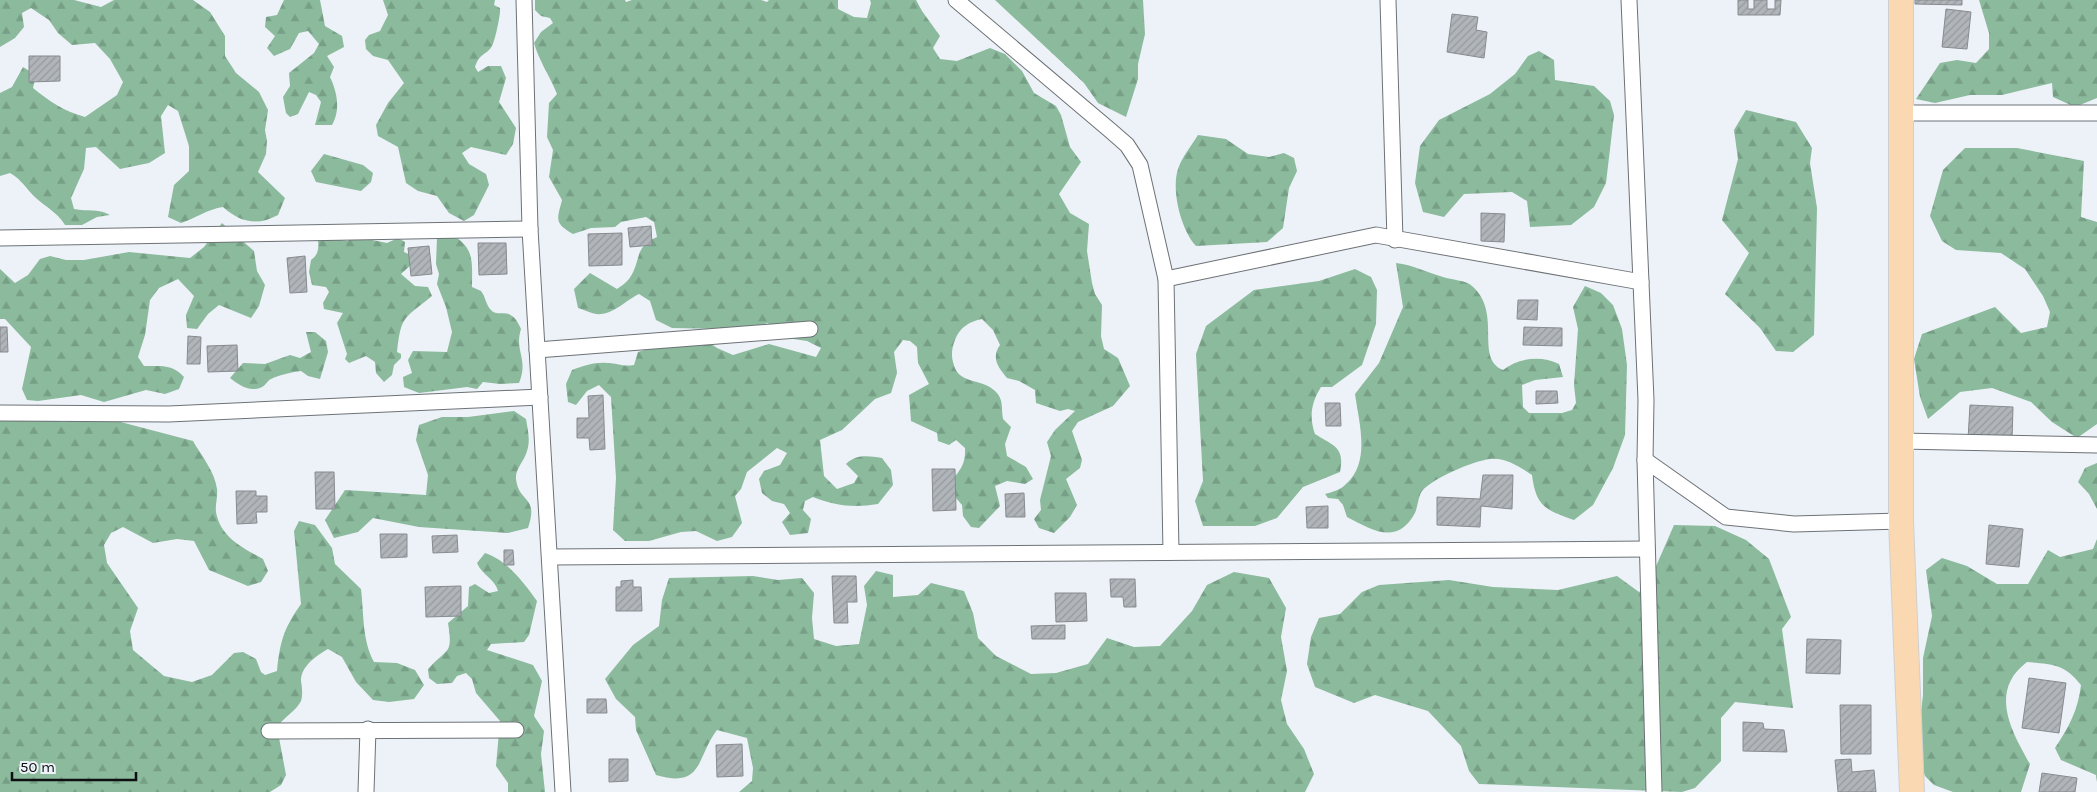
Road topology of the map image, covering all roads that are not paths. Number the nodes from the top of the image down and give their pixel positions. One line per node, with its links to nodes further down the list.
1 (524, 0): 8 (street)
2 (956, 0): 11 (street)
3 (1388, 0): 10 (street)
4 (1629, 0): 12 (street)
5 (1901, 0): 6 (main road)
6 (1901, 113): 7 (street); 17 (main road)
7 (2097, 113)
8 (530, 229): 9 (street); 14 (street)
9 (0, 238)
10 (1396, 240): 11 (street); 12 (street)
11 (1166, 279): 22 (street)
12 (1641, 282): 19 (street)
13 (810, 329): 14 (street)
14 (537, 350): 15 (street)
15 (540, 397): 16 (street); 23 (street)
16 (0, 412)
17 (1901, 441): 18 (street); 20 (main road)
18 (2097, 445)
19 (1645, 460): 20 (street); 21 (street)
20 (1901, 521): 30 (main road)
21 (1647, 549): 22 (street); 29 (street)
22 (1171, 552): 23 (street)
23 (551, 557): 28 (street)
24 (368, 729): 25 (street); 26 (street); 27 (street)
25 (516, 730)
26 (269, 731)
27 (366, 792)
28 (563, 792)
29 (1654, 792)
30 (1912, 792)

